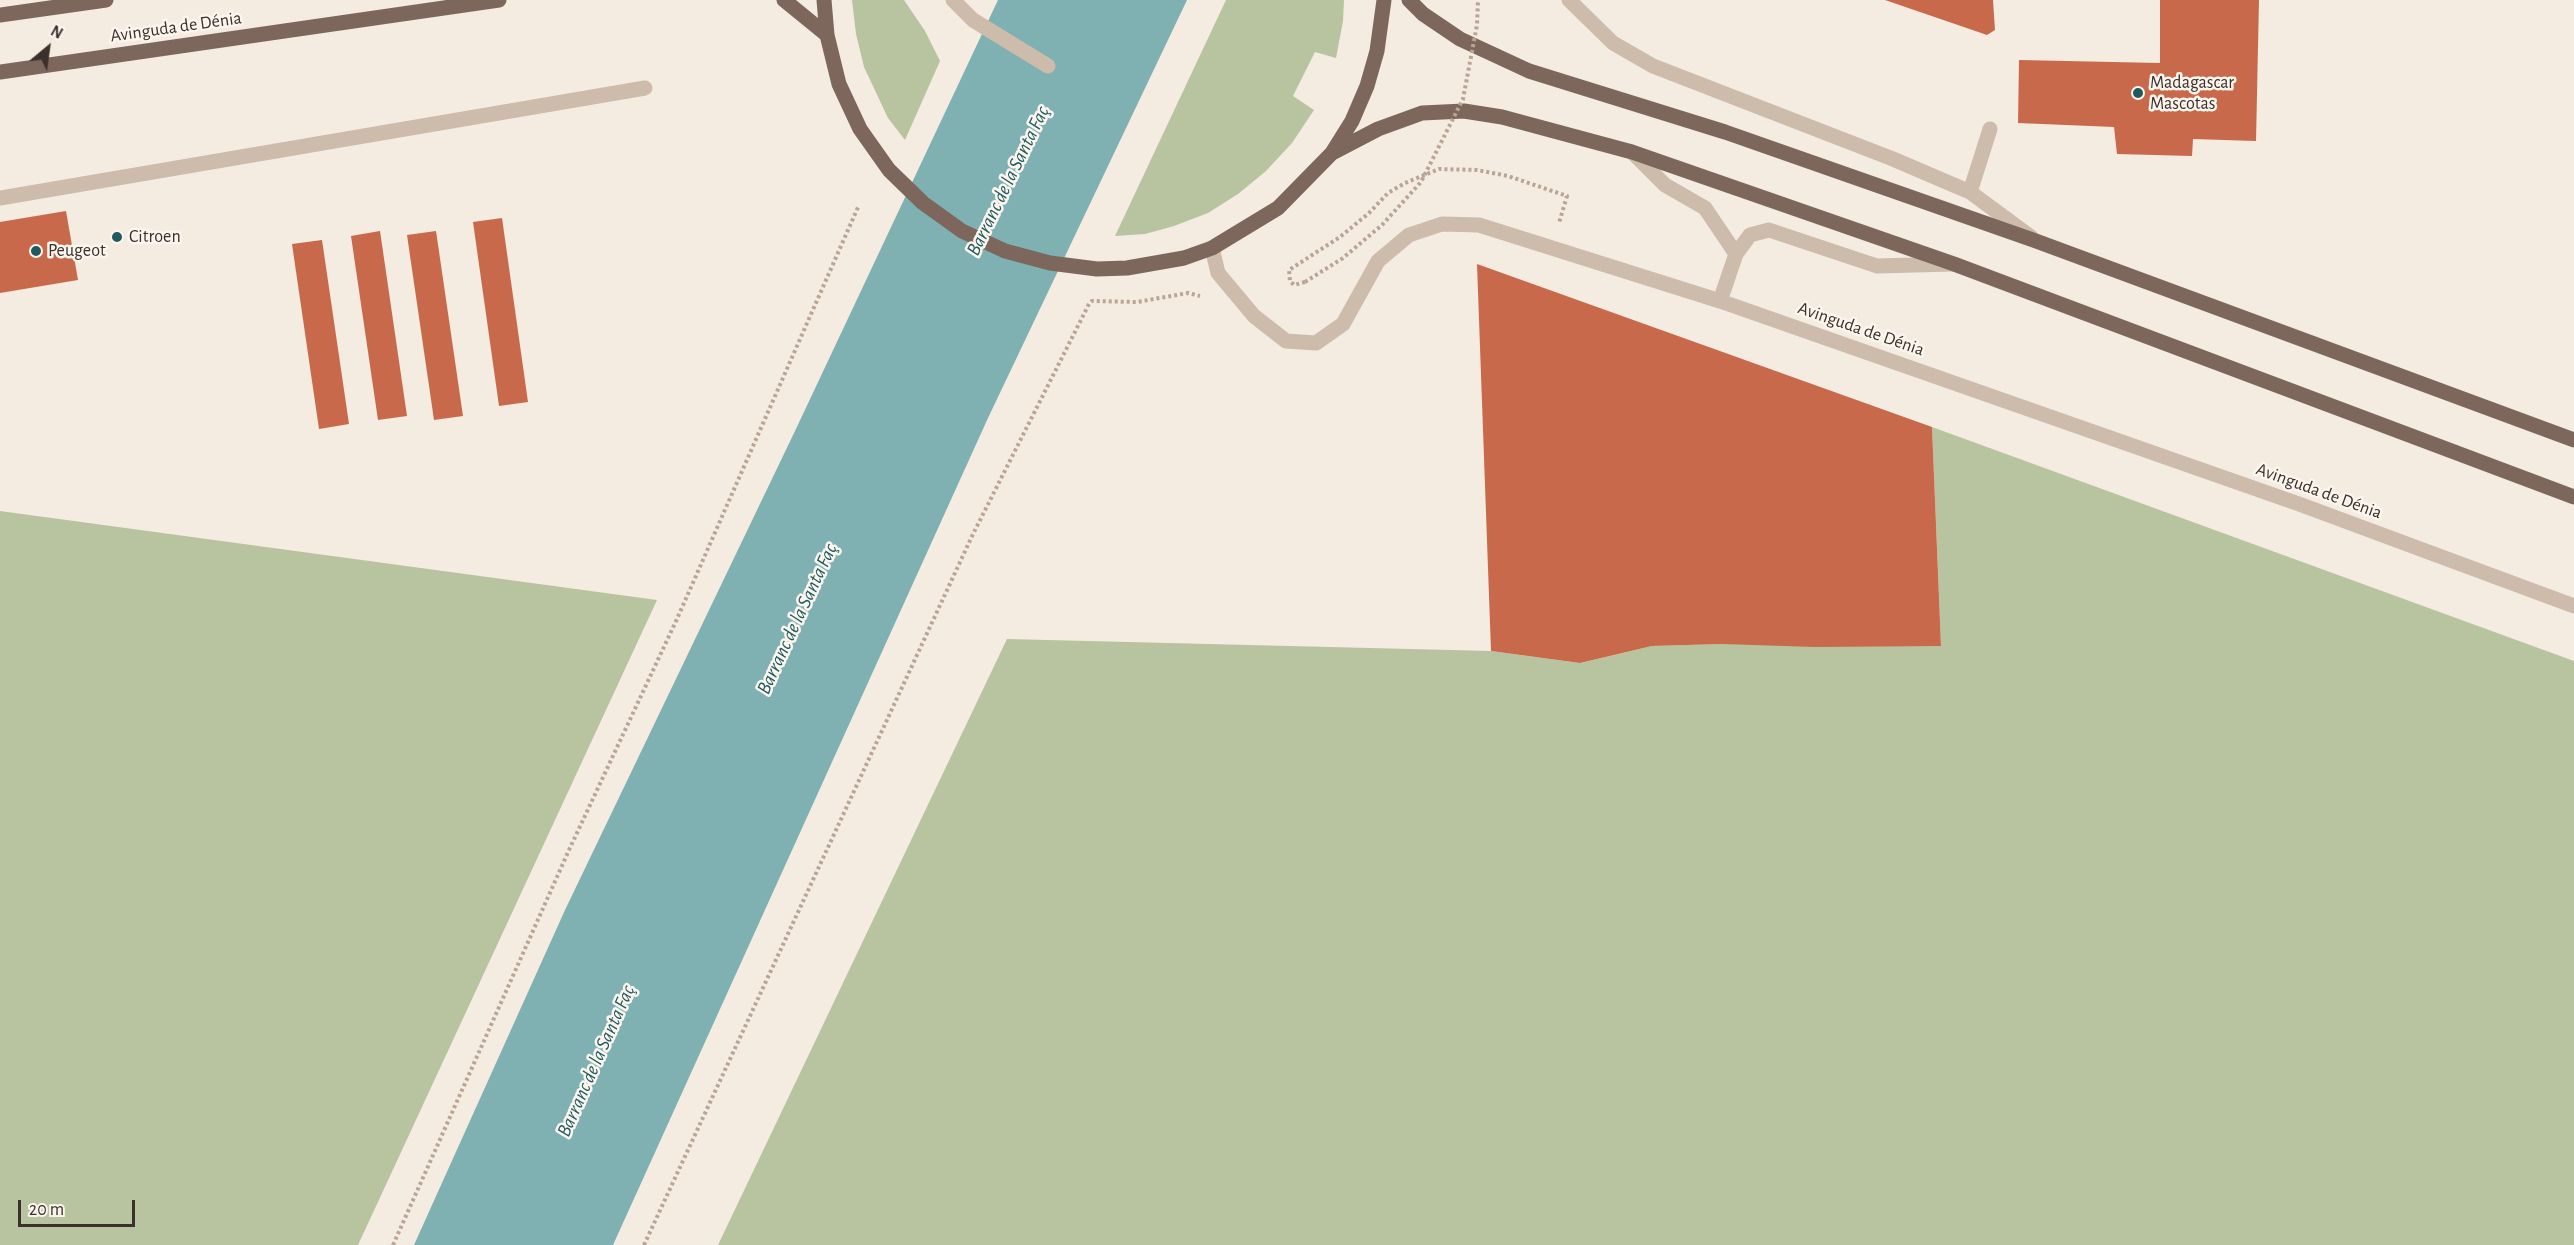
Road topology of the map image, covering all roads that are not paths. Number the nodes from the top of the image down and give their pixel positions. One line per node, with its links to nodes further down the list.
1 (106, 0): 9 (main road, Avinguda de Dénia)
2 (499, 0): 12 (main road, Avinguda de Dénia)
3 (784, 0): 10 (main road)
4 (824, 0): 10 (main road)
5 (953, 0): 11 (street)
6 (1384, 0): 16 (main road)
7 (1409, 0): 19 (main road)
8 (1569, 0): 17 (street)
9 (0, 15)
10 (827, 35): 20 (main road)
11 (1047, 66)
12 (0, 72)
13 (645, 87): 18 (street)
14 (1990, 129): 17 (street)
15 (1632, 152): 16 (main road); 21 (street); 22 (main road)
16 (1332, 153): 20 (main road)
17 (1970, 192): 19 (street)
18 (0, 198)
19 (2036, 241): 24 (main road)
20 (1212, 248): 23 (street, Avinguda de Dénia)
21 (1736, 254): 22 (street); 23 (street)
22 (1954, 264): 25 (main road)
23 (1720, 301): 26 (street, Avinguda de Dénia)
24 (2574, 440)
25 (2574, 497)
26 (2574, 606)

